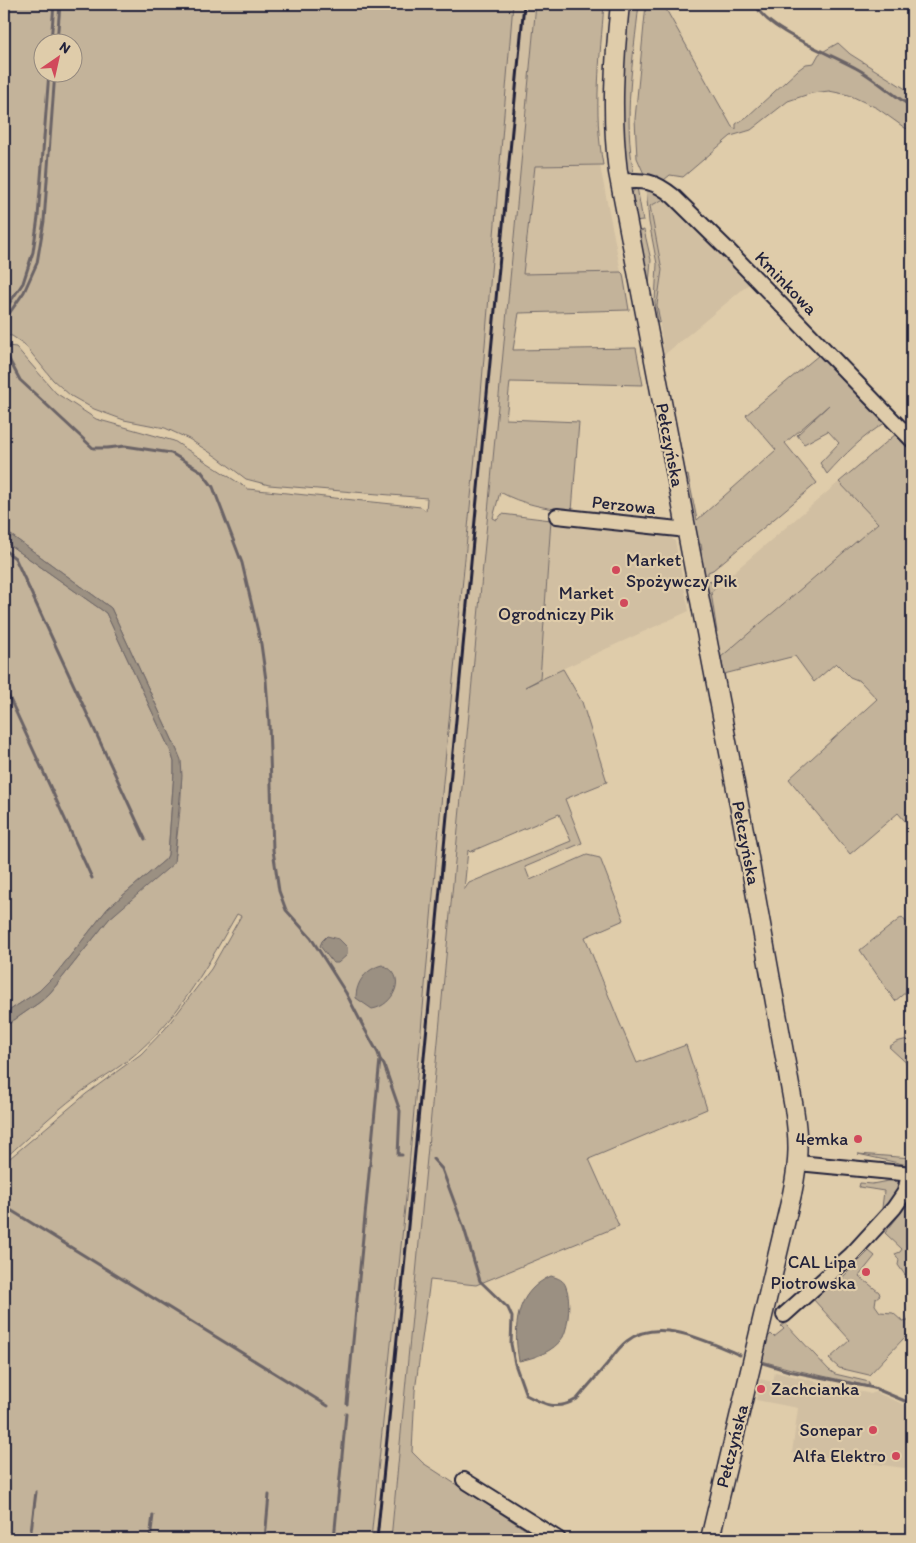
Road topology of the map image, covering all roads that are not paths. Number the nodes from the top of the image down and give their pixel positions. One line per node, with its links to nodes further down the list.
1 (620, 4): 2 (main road, Pełczyńska)
2 (619, 182): 3 (street, Kminkowa); 5 (main road, Pełczyńska)
3 (912, 440)
4 (557, 516): 5 (street, Perzowa)
5 (686, 528): 6 (main road, Pełczyńska)
6 (798, 1162): 7 (street); 11 (main road, Pełczyńska)
7 (911, 1174): 8 (street)
8 (784, 1315)
9 (464, 1480): 10 (street)
10 (558, 1539)
11 (710, 1539)

